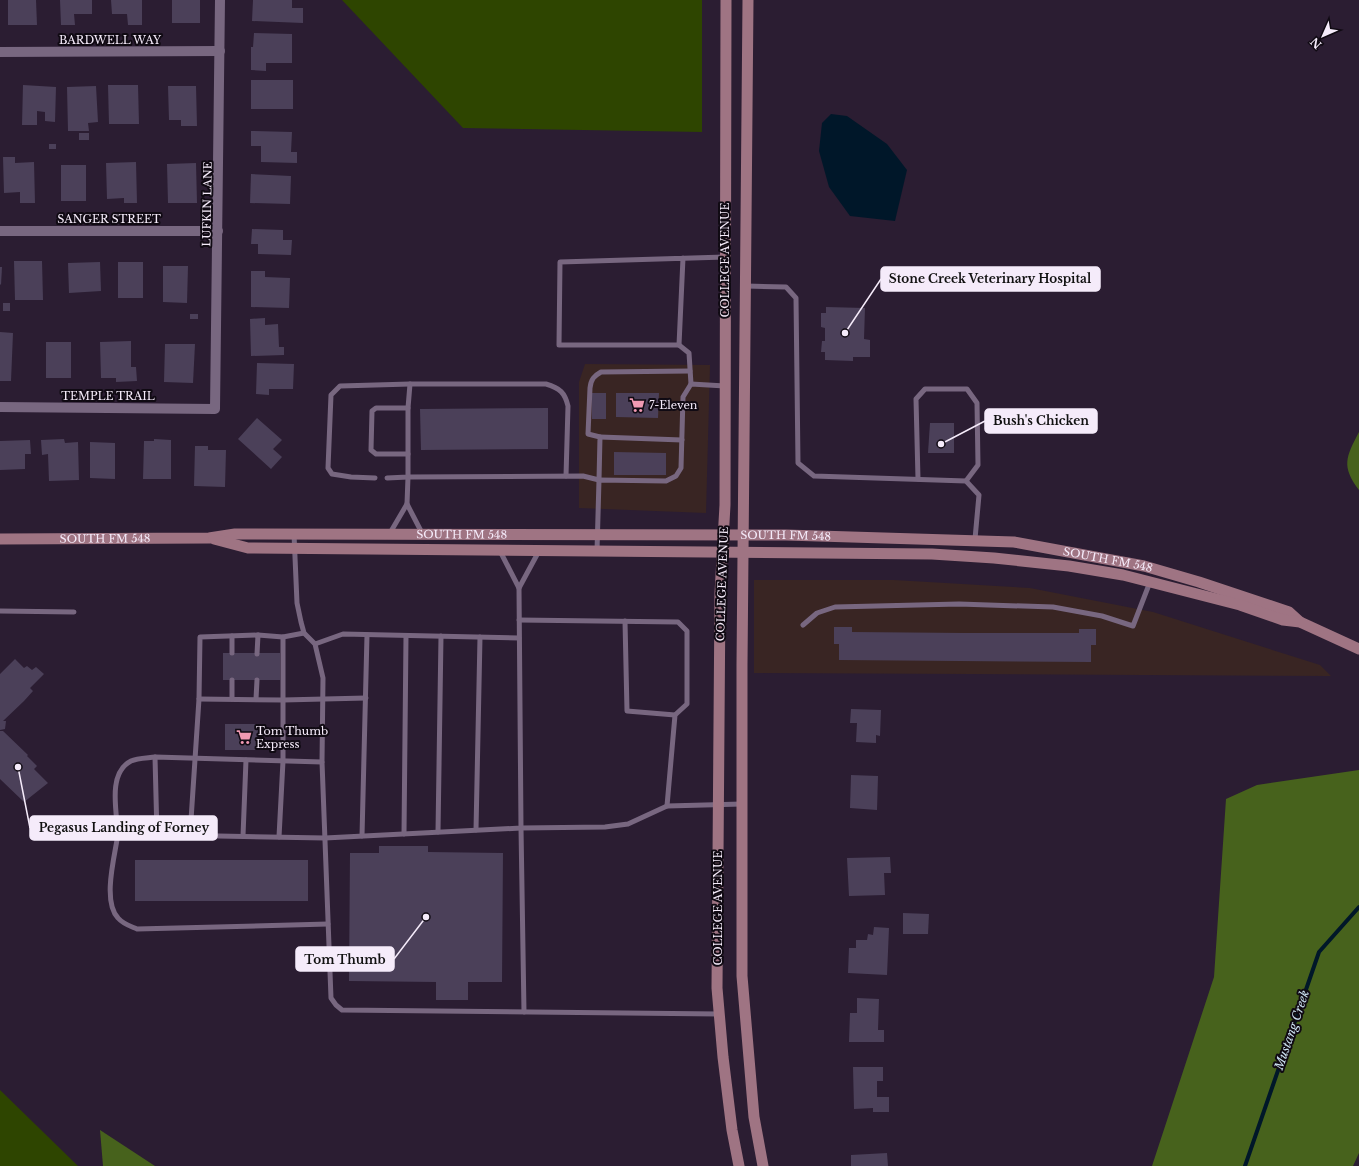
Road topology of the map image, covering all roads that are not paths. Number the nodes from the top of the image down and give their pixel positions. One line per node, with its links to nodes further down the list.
1 (220, 0): 4 (street, LUFKIN LANE)
2 (726, 0): 8 (main road, COLLEGE AVENUE)
3 (748, 0): 10 (main road, COLLEGE AVENUE)
4 (220, 51): 5 (street, BARDWELL WAY); 7 (street, LUFKIN LANE)
5 (0, 52)
6 (0, 231): 7 (street, SANGER STREET)
7 (218, 231): 18 (street, LUFKIN LANE)
8 (725, 257): 9 (lane); 15 (main road, COLLEGE AVENUE)
9 (683, 258): 11 (lane); 11 (lane)
10 (746, 286): 26 (lane); 35 (main road, COLLEGE AVENUE)
11 (679, 345): 12 (lane)
12 (690, 371): 14 (lane); 19 (lane)
13 (410, 384): 17 (lane); 22 (lane); 24 (lane)
14 (690, 384): 15 (lane); 20 (lane)
15 (725, 386): 34 (main road, COLLEGE AVENUE)
16 (0, 407): 18 (street, TEMPLE TRAIL)
17 (408, 408): 21 (lane); 21 (lane)
18 (215, 409)
19 (600, 437): 20 (lane); 27 (lane)
20 (682, 440): 27 (lane)
21 (408, 454): 23 (lane)
22 (566, 476): 23 (lane); 27 (lane)
23 (408, 477): 25 (lane); 29 (lane)
24 (375, 478)
25 (387, 478)
26 (918, 479): 28 (lane); 28 (lane)
27 (599, 480): 33 (lane)
28 (966, 481): 38 (lane)
29 (407, 504): 30 (lane); 32 (lane)
30 (422, 533): 32 (main road, SOUTH FM 548); 33 (main road, SOUTH FM 548)
31 (294, 534): 32 (main road, SOUTH FM 548); 36 (main road, SOUTH FM 548); 39 (lane)
32 (389, 534)
33 (599, 534): 34 (main road, SOUTH FM 548); 42 (lane)
34 (723, 535): 35 (main road, SOUTH FM 548); 43 (main road, COLLEGE AVENUE)
35 (743, 535): 38 (main road, SOUTH FM 548); 44 (main road, COLLEGE AVENUE)
36 (209, 538): 37 (main road, SOUTH FM 548); 39 (main road, SOUTH FM 548)
37 (0, 539)
38 (975, 539): 51 (main road, SOUTH FM 548)
39 (294, 549): 40 (main road, SOUTH FM 548); 53 (lane)
40 (500, 550): 41 (main road, SOUTH FM 548); 46 (lane)
41 (539, 551): 42 (main road, SOUTH FM 548); 46 (lane)
42 (598, 551): 43 (main road, SOUTH FM 548)
43 (722, 552): 44 (main road, SOUTH FM 548); 81 (main road, COLLEGE AVENUE)
44 (743, 552): 45 (main road, SOUTH FM 548); 80 (main road, COLLEGE AVENUE)
45 (1150, 582): 51 (main road, SOUTH FM 548); 52 (lane)
46 (519, 588): 49 (lane)
47 (0, 612): 48 (lane)
48 (74, 612)
49 (519, 620): 50 (lane); 61 (lane)
50 (625, 621): 74 (lane); 74 (lane)
51 (1300, 622): 63 (main road, SOUTH FM 548)
52 (803, 625)
53 (304, 633): 59 (lane); 62 (lane)
54 (258, 635): 56 (lane); 59 (lane); 65 (lane)
55 (367, 635): 57 (lane); 62 (lane); 69 (lane)
56 (232, 636): 64 (lane); 70 (lane)
57 (406, 636): 58 (lane); 87 (lane)
58 (441, 636): 60 (lane); 85 (lane)
59 (283, 637): 73 (lane)
60 (480, 637): 61 (lane); 84 (lane)
61 (519, 638): 83 (lane)
62 (315, 644): 68 (lane)
63 (1359, 649)
64 (232, 653)
65 (257, 654)
66 (232, 680): 71 (lane)
67 (257, 680): 72 (lane)
68 (323, 698): 69 (lane); 73 (lane); 79 (lane)
69 (366, 698): 91 (lane)
70 (199, 699): 71 (lane); 76 (lane)
71 (232, 699): 72 (lane)
72 (256, 700): 73 (lane)
73 (283, 700): 78 (lane)
74 (675, 715): 82 (lane)
75 (155, 757): 76 (lane); 86 (lane); 88 (lane)
76 (196, 758): 77 (lane); 89 (lane)
77 (246, 760): 78 (lane); 90 (lane)
78 (283, 761): 79 (lane); 92 (lane)
79 (322, 762): 93 (lane)
80 (742, 804): 81 (lane); 98 (main road, COLLEGE AVENUE)
81 (718, 805): 82 (lane); 96 (main road, COLLEGE AVENUE)
82 (667, 806): 83 (lane)
83 (521, 828): 84 (lane); 95 (lane)
84 (476, 830): 85 (lane)
85 (438, 832): 87 (lane)
86 (118, 834): 88 (lane); 94 (lane)
87 (404, 834): 91 (lane)
88 (157, 835): 89 (lane)
89 (190, 835): 90 (lane)
90 (243, 836): 92 (lane)
91 (362, 836): 93 (lane)
92 (279, 837): 93 (lane)
93 (325, 838): 94 (lane)
94 (328, 924): 95 (lane)
95 (524, 1012): 96 (lane)
96 (719, 1014): 97 (main road, COLLEGE AVENUE)
97 (739, 1166)
98 (764, 1166)

